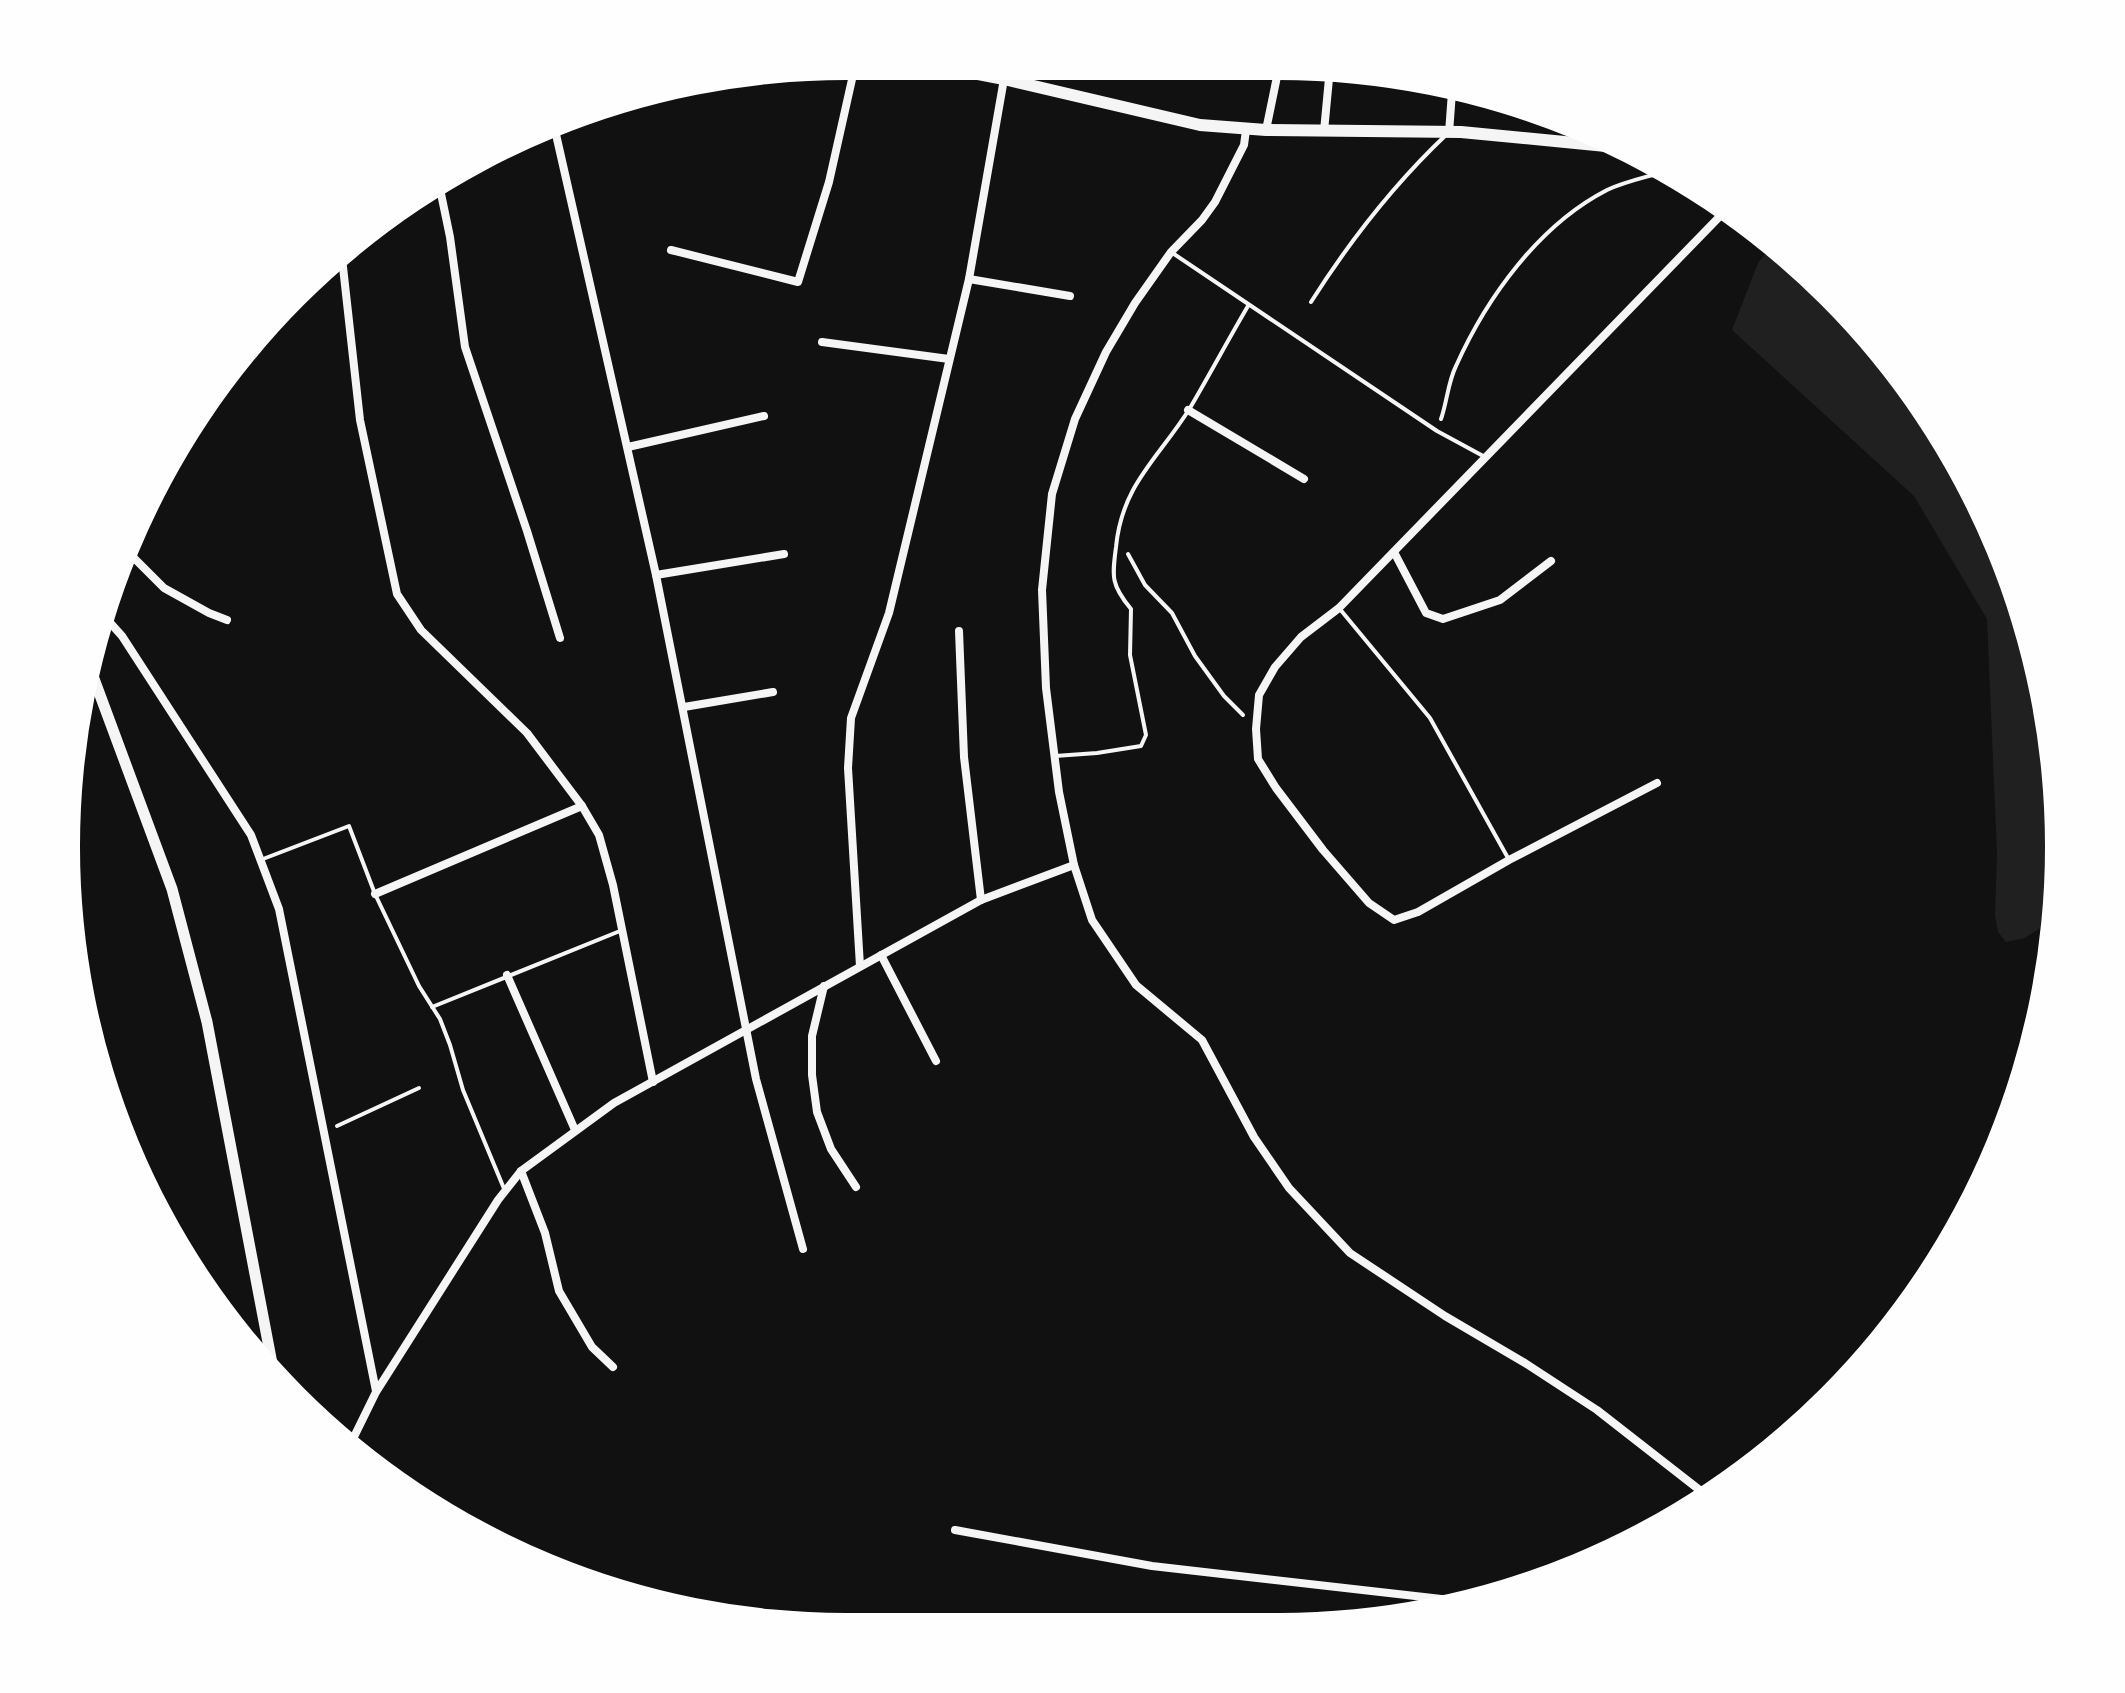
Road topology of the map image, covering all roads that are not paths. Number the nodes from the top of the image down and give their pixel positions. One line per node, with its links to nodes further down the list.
1 (852, 80): 15 (street)
2 (1004, 80): 18 (street)
3 (1008, 80): 7 (main road)
4 (1276, 80): 8 (street)
5 (1329, 82): 9 (street)
6 (1451, 100): 10 (street)
7 (1246, 130): 8 (main road); 16 (street)
8 (1266, 130): 9 (main road)
9 (1324, 131): 10 (main road)
10 (1449, 133): 12 (main road); 20 (lane)
11 (557, 137): 26 (street)
12 (1586, 145)
13 (442, 196): 38 (street)
14 (1718, 219): 27 (street)
15 (671, 250)
16 (1171, 252): 21 (lane); 42 (street)
17 (343, 268): 44 (street)
18 (969, 279): 19 (street); 23 (street)
19 (1070, 296)
20 (1311, 302)
21 (1248, 306): 24 (lane); 27 (lane)
22 (822, 342): 23 (street)
23 (949, 359): 52 (street)
24 (1188, 410): 28 (street); 42 (lane)
25 (764, 416): 26 (street)
26 (628, 447): 33 (street)
27 (1487, 458): 29 (street)
28 (1304, 479)
29 (1394, 552): 32 (street); 34 (street)
30 (784, 554): 33 (street)
31 (136, 560): 35 (street)
32 (1551, 561)
33 (656, 575): 41 (street)
34 (1339, 608): 46 (lane); 46 (street)
35 (227, 620)
36 (113, 626): 45 (street)
37 (959, 631): 49 (street)
38 (560, 638)
39 (97, 687): 64 (street)
40 (773, 692): 41 (street)
41 (684, 707): 56 (street)
42 (1055, 756): 47 (street)
43 (1657, 783): 46 (street)
44 (582, 806): 48 (street); 50 (street)
45 (260, 860): 48 (lane); 66 (street)
46 (1509, 860)
47 (1074, 865): 49 (street); 68 (street)
48 (375, 894): 55 (lane)
49 (981, 900): 51 (street)
50 (620, 931): 53 (lane); 58 (street)
51 (881, 955): 52 (street); 57 (street)
52 (860, 966): 54 (street)
53 (507, 975): 55 (lane); 59 (street)
54 (824, 986): 56 (street); 61 (street)
55 (432, 1007): 62 (lane)
56 (747, 1031): 58 (street); 63 (street)
57 (936, 1061)
58 (653, 1082): 59 (street)
59 (575, 1130): 60 (street)
60 (521, 1171): 62 (street); 65 (street)
61 (856, 1187)
62 (505, 1191): 66 (street)
63 (803, 1249)
64 (270, 1351)
65 (613, 1367)
66 (376, 1392): 67 (street)
67 (355, 1435)
68 (1697, 1488)
69 (955, 1530): 70 (street)
70 (1430, 1598)

